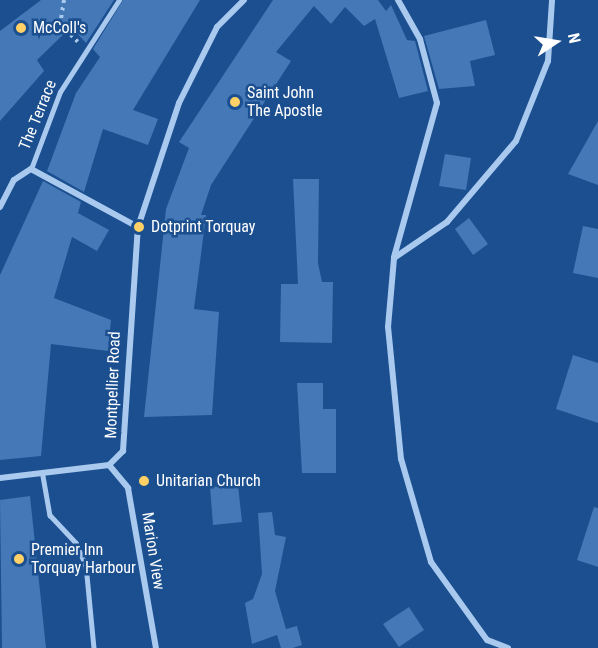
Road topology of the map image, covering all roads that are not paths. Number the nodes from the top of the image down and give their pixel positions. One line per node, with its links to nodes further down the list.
1 (119, 0): 5 (lane, The Terrace)
2 (244, 0): 7 (street, Montpellier Road)
3 (398, 0): 8 (street)
4 (552, 0): 8 (street)
5 (31, 169): 6 (street, The Terrace); 7 (street)
6 (0, 207)
7 (138, 227): 9 (street, Montpellier Road)
8 (394, 258): 14 (street)
9 (109, 465): 10 (street); 13 (street, Marion View)
10 (43, 476): 11 (street); 12 (lane)
11 (0, 478)
12 (94, 648)
13 (156, 648)
14 (508, 648)

